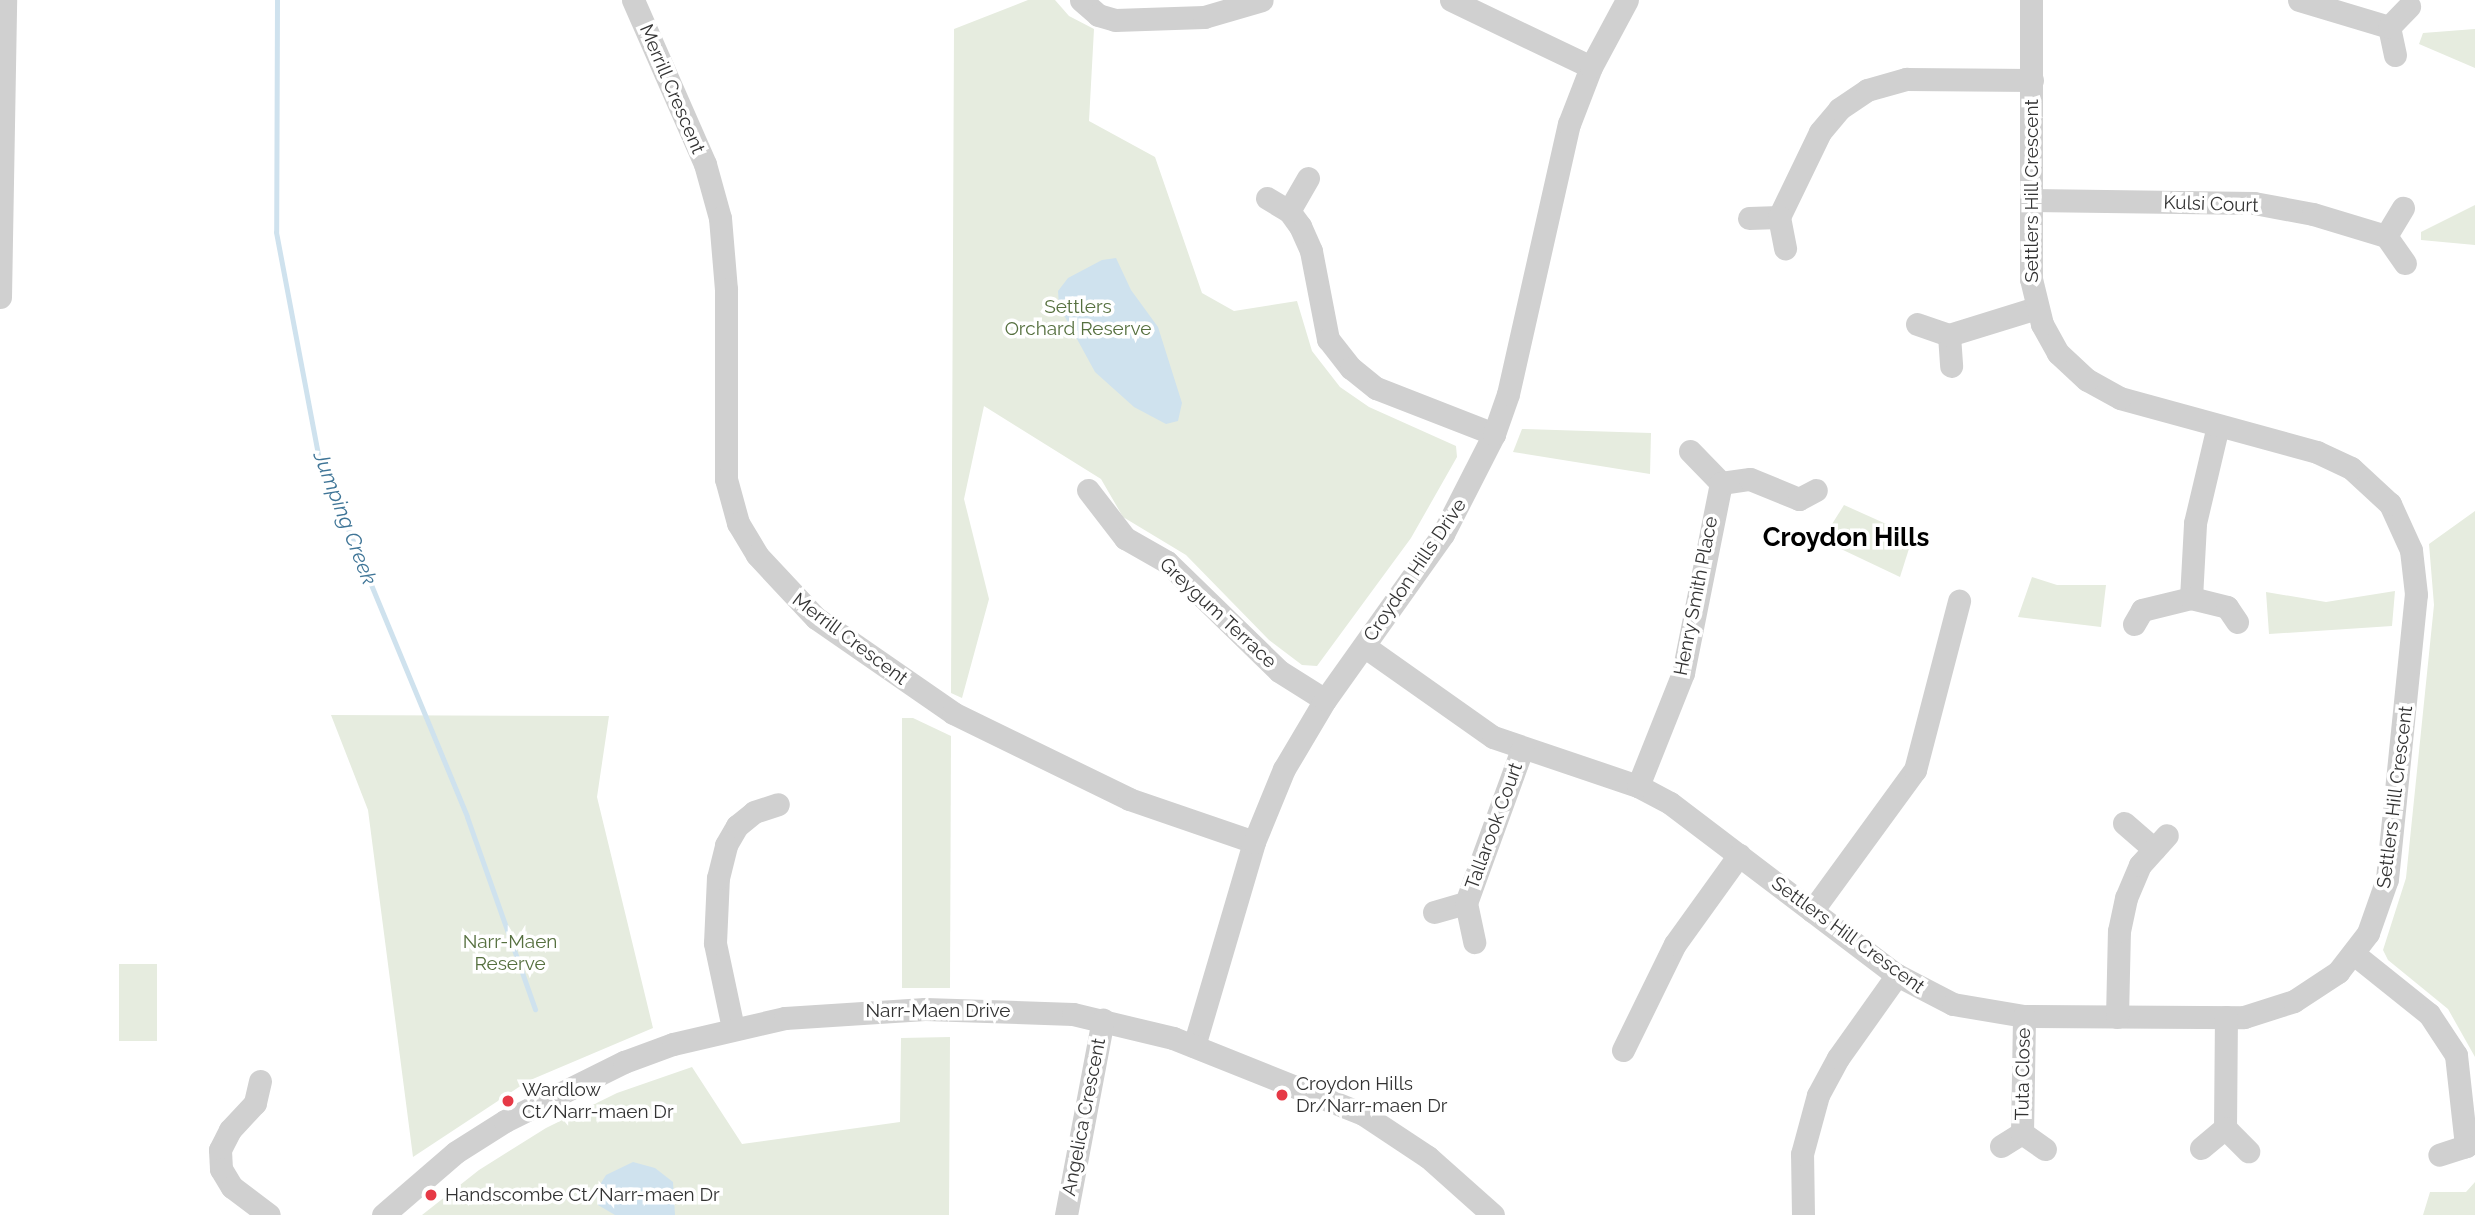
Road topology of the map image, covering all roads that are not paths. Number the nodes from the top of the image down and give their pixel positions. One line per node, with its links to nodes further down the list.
1 (5, 0): 24 (street)
2 (633, 0): 45 (street, Merrill Crescent)
3 (1081, 0): 4 (street)
4 (1262, 0)
5 (1451, 0): 12 (street)
6 (1627, 0): 12 (street, Croydon Hills Drive)
7 (2031, 0): 13 (street, Settlers Hill Crescent)
8 (2299, 0): 10 (street)
9 (2409, 6): 10 (street)
10 (2389, 27): 11 (street)
11 (2395, 55)
12 (1591, 67): 30 (street, Croydon Hills Drive)
13 (2032, 79): 16 (street, Settlers Hill Crescent); 19 (street)
14 (1308, 178): 18 (street)
15 (1267, 198): 18 (street)
16 (2031, 200): 21 (street, Kulsi Court); 25 (street, Settlers Hill Crescent)
17 (2403, 208): 21 (street)
18 (1289, 211): 30 (street)
19 (1779, 217): 20 (street); 22 (street)
20 (1749, 218)
21 (2386, 236): 23 (street)
22 (1785, 248)
23 (2405, 263)
24 (1, 294)
25 (2036, 308): 27 (street); 29 (street, Settlers Hill Crescent)
26 (1917, 324): 27 (street)
27 (1949, 335): 28 (street)
28 (1951, 366)
29 (2218, 426): 35 (street); 51 (street, Settlers Hill Crescent)
30 (1494, 434): 39 (street, Croydon Hills Drive)
31 (1690, 451): 32 (street)
32 (1721, 483): 34 (street); 42 (street, Henry Smith Place)
33 (1088, 490): 40 (street, Greygum Terrace)
34 (1816, 490)
35 (2191, 598): 37 (street); 38 (street)
36 (1959, 601): 48 (street)
37 (2238, 622)
38 (2133, 624)
39 (1364, 646): 40 (street, Croydon Hills Drive); 41 (street, Settlers Hill Crescent)
40 (1325, 700): 45 (street, Croydon Hills Drive)
41 (1522, 749): 42 (street, Settlers Hill Crescent); 47 (street, Tallarook Court)
42 (1638, 786): 46 (street, Settlers Hill Crescent)
43 (778, 804): 57 (street)
44 (2124, 823): 54 (street)
45 (1254, 842): 58 (street, Croydon Hills Drive)
46 (1739, 855): 48 (street, Settlers Hill Crescent); 59 (street)
47 (1466, 903): 49 (street, Tallarook Court); 50 (street, Tallarook Court)
48 (1812, 911): 52 (street, Settlers Hill Crescent)
49 (1434, 912)
50 (1474, 942)
51 (2354, 954): 55 (street, Settlers Hill Crescent); 67 (street)
52 (1897, 975): 53 (street, Settlers Hill Crescent); 72 (street)
53 (2024, 1016): 54 (street, Settlers Hill Crescent); 62 (street, Tuta Close)
54 (2117, 1017): 55 (street, Settlers Hill Crescent)
55 (2226, 1017): 61 (street)
56 (1103, 1019): 57 (street, Narr-Maen Drive); 58 (street, Narr-Maen Drive); 70 (street, Angelica Crescent)
57 (733, 1028): 69 (street, Narr-Maen Drive)
58 (1194, 1046): 71 (street, Narr-Maen Drive)
59 (1623, 1050)
60 (260, 1081): 68 (street)
61 (2225, 1129): 64 (street); 66 (street)
62 (2022, 1133): 63 (street, Tuta Close); 65 (street, Tuta Close)
63 (2001, 1146)
64 (2201, 1148)
65 (2045, 1149)
66 (2248, 1151)
67 (2439, 1155)
68 (269, 1215)
69 (383, 1215)
70 (1066, 1215)
71 (1493, 1215)
72 (1803, 1215)

